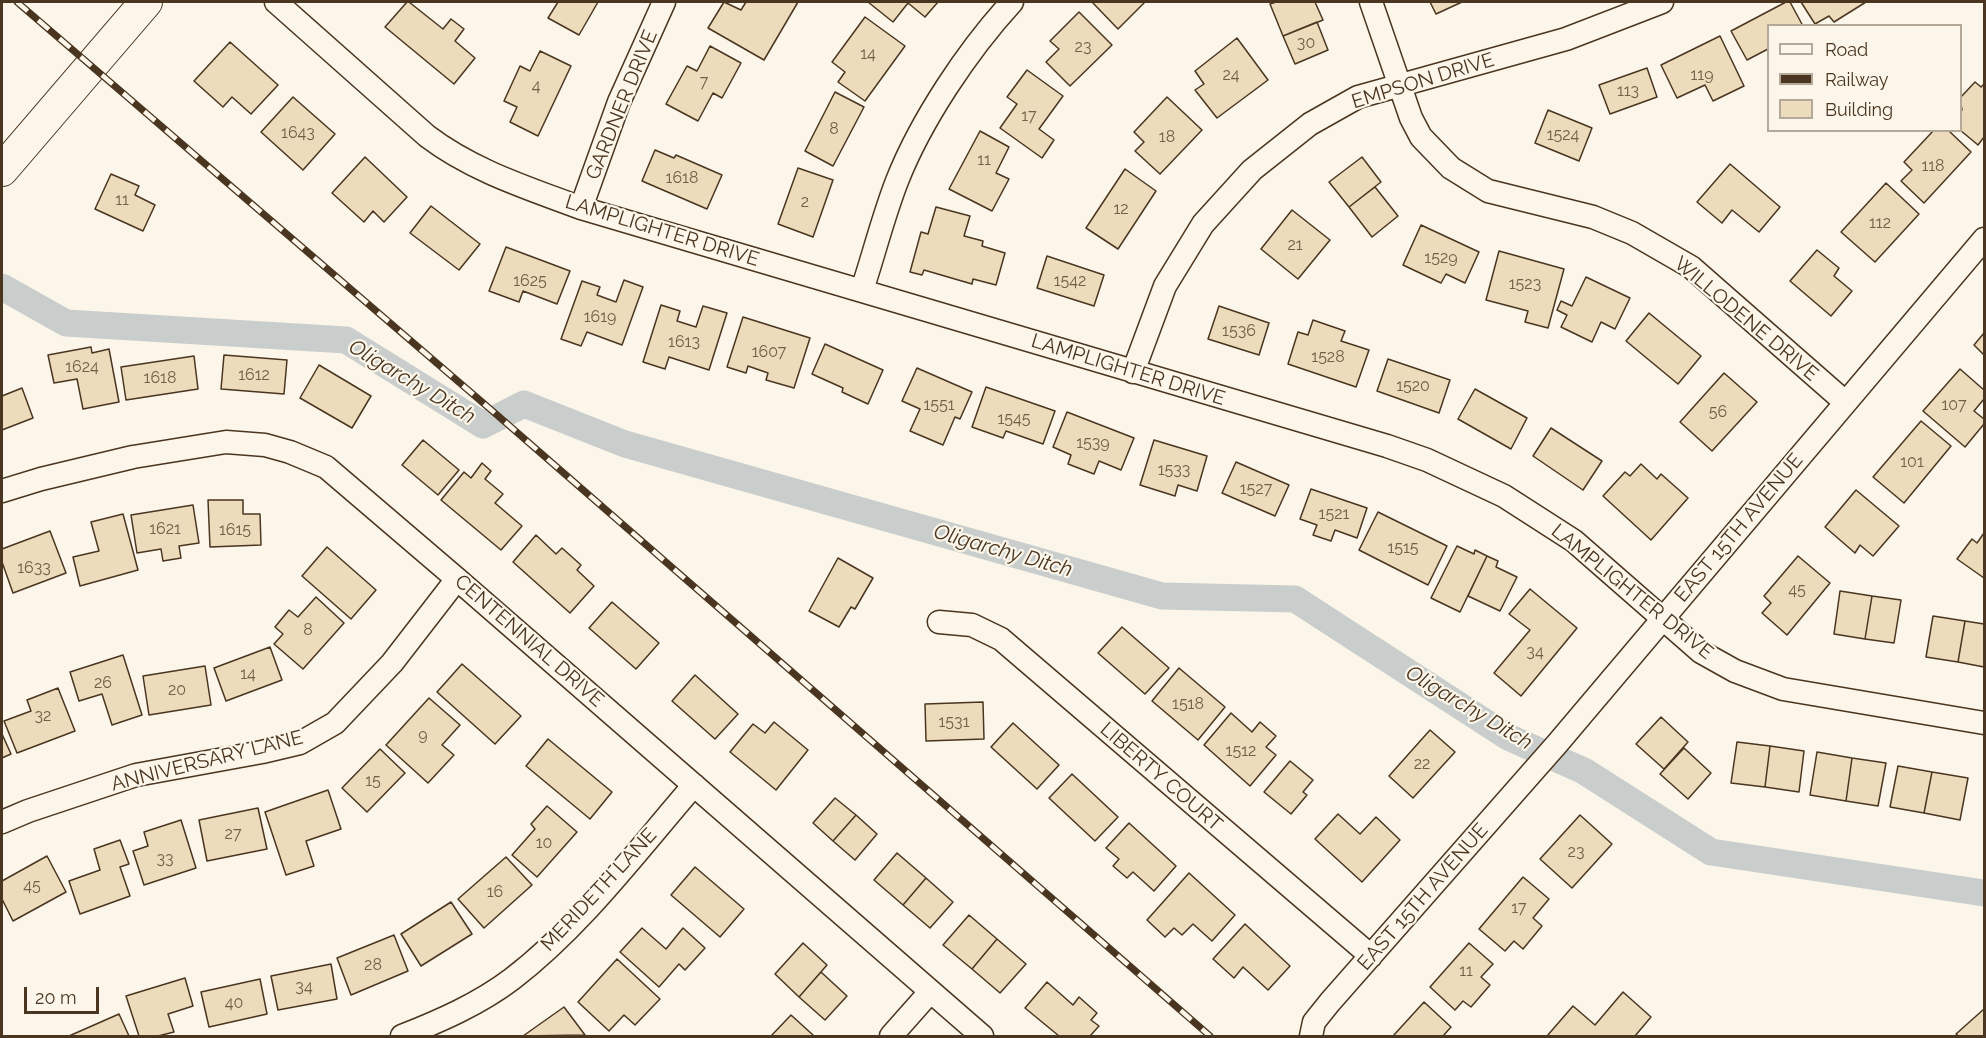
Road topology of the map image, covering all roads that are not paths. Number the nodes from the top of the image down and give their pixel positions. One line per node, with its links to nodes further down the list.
1 (146, 2): 8 (main road)
2 (276, 2): 9 (street, LAMPLIGHTER DRIVE)
3 (664, 2): 9 (street, GARDNER DRIVE)
4 (1012, 2): 11 (street)
5 (1371, 2): 7 (street, WILLODENE DRIVE)
6 (1662, 2): 7 (street, EMPSON DRIVE)
7 (1400, 84): 12 (street, EMPSON DRIVE); 13 (street, WILLODENE DRIVE)
8 (2, 170)
9 (581, 208): 11 (street, LAMPLIGHTER DRIVE)
10 (1984, 239): 13 (street, EAST 15TH AVENUE)
11 (862, 290): 12 (street, LAMPLIGHTER DRIVE)
12 (1133, 372): 16 (street, LAMPLIGHTER DRIVE)
13 (1845, 402): 16 (street, EAST 15TH AVENUE)
14 (2, 491): 15 (street, CENTENNIAL DRIVE)
15 (457, 579): 19 (street, CENTENNIAL DRIVE); 20 (street, ANNIVERSARY LANE)
16 (1662, 620): 18 (street, LAMPLIGHTER DRIVE); 21 (street, EAST 15TH AVENUE)
17 (939, 622): 21 (street, LIBERTY COURT)
18 (1984, 723)
19 (694, 785): 22 (street, CENTENNIAL DRIVE); 23 (street, MERIDETH LANE)
20 (2, 822)
21 (1371, 956): 26 (street, EAST 15TH AVENUE)
22 (930, 992): 24 (street); 25 (street, CENTENNIAL DRIVE)
23 (402, 1036)
24 (891, 1036)
25 (982, 1036)
26 (1311, 1036)

